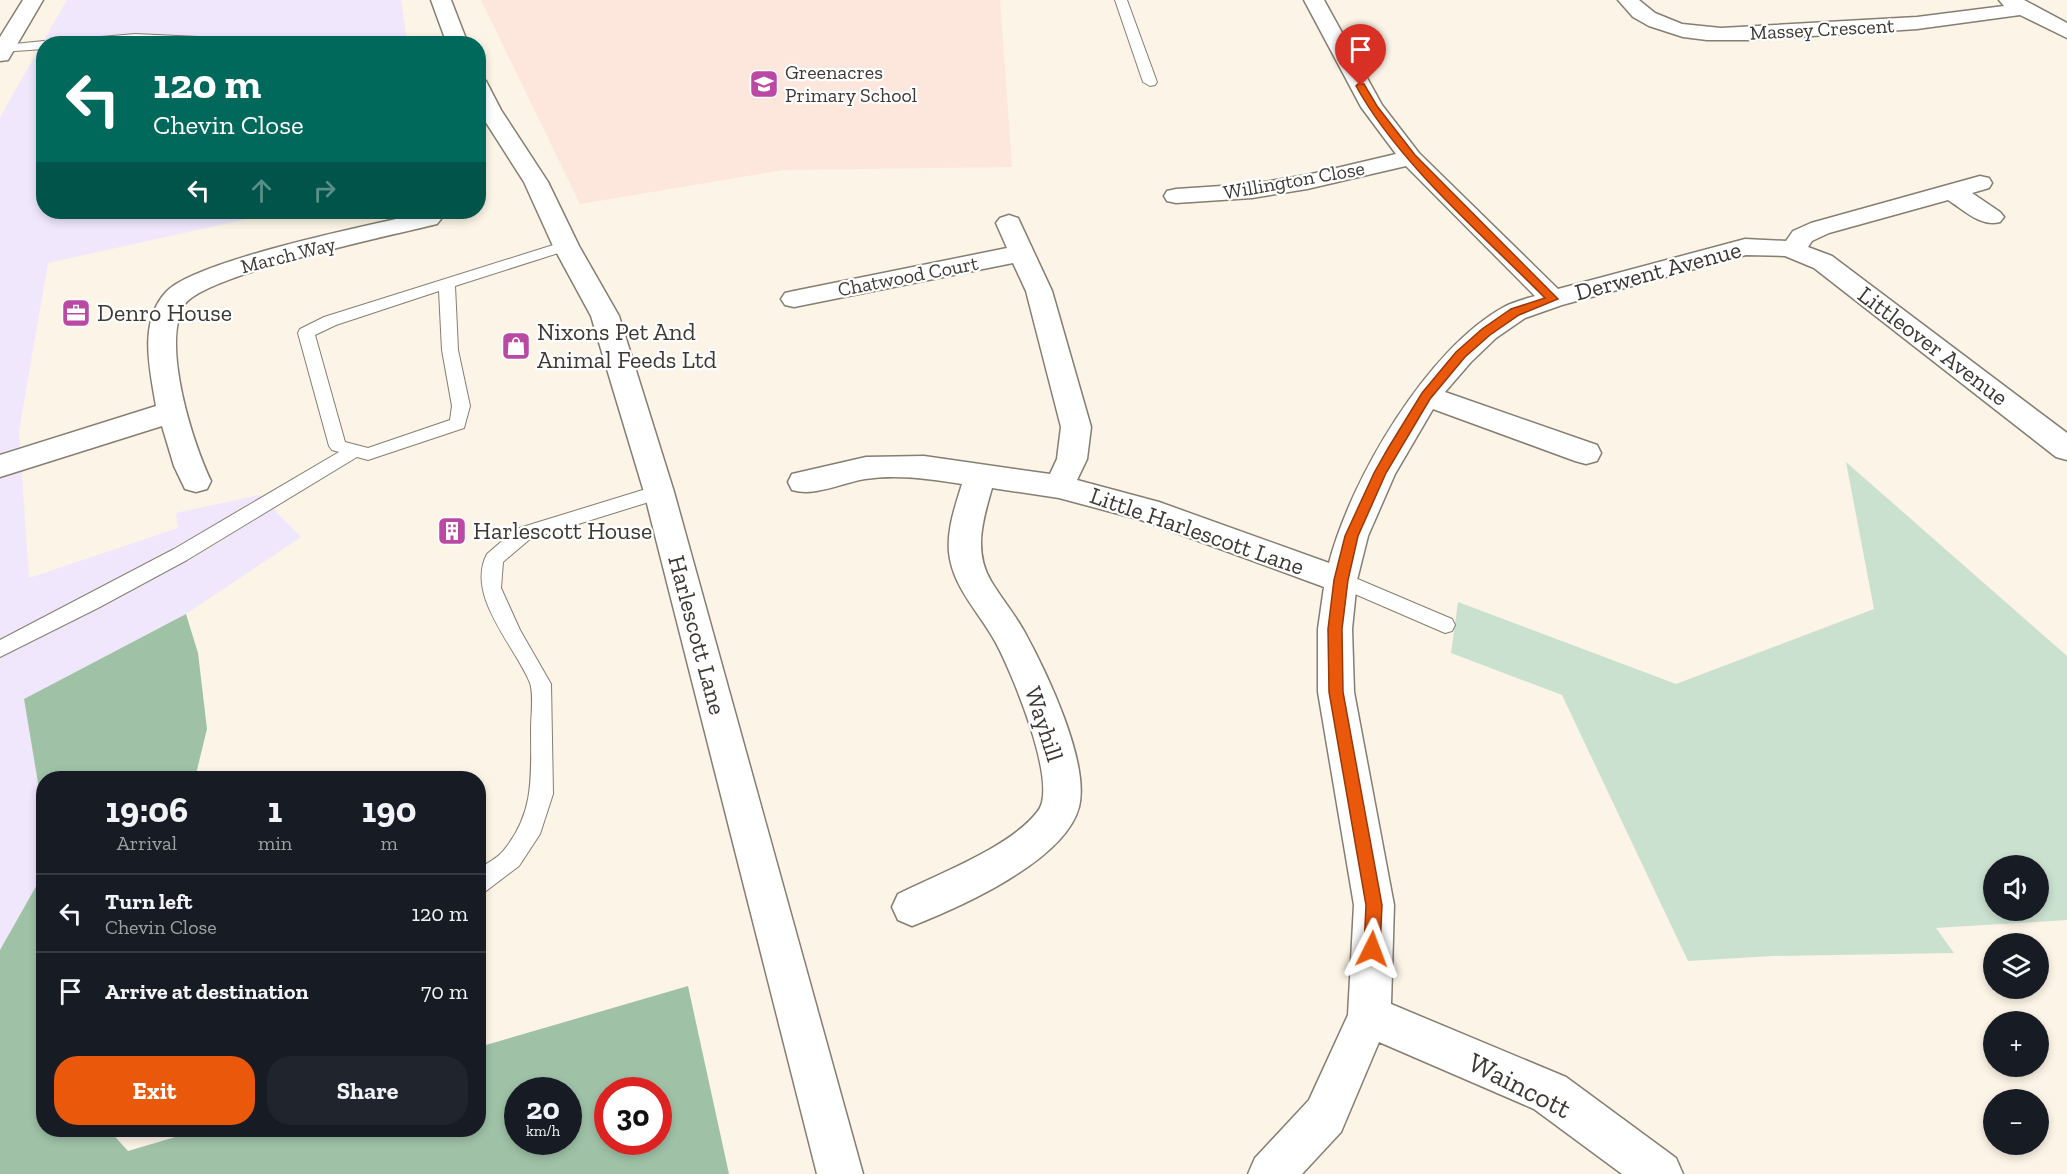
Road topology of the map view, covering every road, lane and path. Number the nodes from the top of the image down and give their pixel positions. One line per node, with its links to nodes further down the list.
1 (33, 0): 10 (street)
2 (441, 0): 8 (street)
3 (1121, 0): 11 (lane)
4 (1314, 0): 13 (street)
5 (1628, 0): 6 (street, Massey Crescent)
6 (2016, 4): 7 (street)
7 (2067, 32)
8 (455, 36)
9 (36, 46): 10 (lane)
10 (2, 52)
11 (1150, 82)
12 (486, 102): 20 (street, Harlescott Lane)
13 (1411, 158): 16 (street, Willington Close); 25 (street)
14 (1980, 183): 15 (street)
15 (1952, 191): 17 (street); 21 (street)
16 (1176, 196)
17 (1991, 216)
18 (428, 219): 27 (street, March Way)
19 (1009, 223): 22 (street)
20 (566, 246): 23 (lane); 36 (street, Harlescott Lane)
21 (1794, 249): 25 (street, Derwent Avenue); 28 (street, Littleover Avenue)
22 (1022, 254): 24 (street, Chatwood Court); 35 (street)
23 (447, 284): 29 (lane); 29 (lane)
24 (794, 299)
25 (1553, 299): 26 (street, Derwent Avenue)
26 (1426, 396): 30 (street); 37 (street, Derwent Avenue)
27 (172, 412): 31 (street); 33 (street)
28 (2067, 449)
29 (356, 450): 39 (lane)
30 (1586, 453)
31 (0, 466)
32 (980, 475): 34 (street, Little Harlescott Lane); 35 (street, Little Harlescott Lane); 41 (street, Wayhill)
33 (196, 481)
34 (803, 482)
35 (1059, 487): 37 (street, Little Harlescott Lane)
36 (659, 492): 40 (lane); 43 (street, Harlescott Lane)
37 (1341, 580): 38 (lane); 42 (street, Derwent Avenue)
38 (1445, 625)
39 (0, 649)
40 (486, 877)
41 (912, 907)
42 (1369, 1016): 44 (street, Derwent Avenue); 45 (street, Waincott)
43 (840, 1174)
44 (1271, 1174)
45 (1660, 1174)

